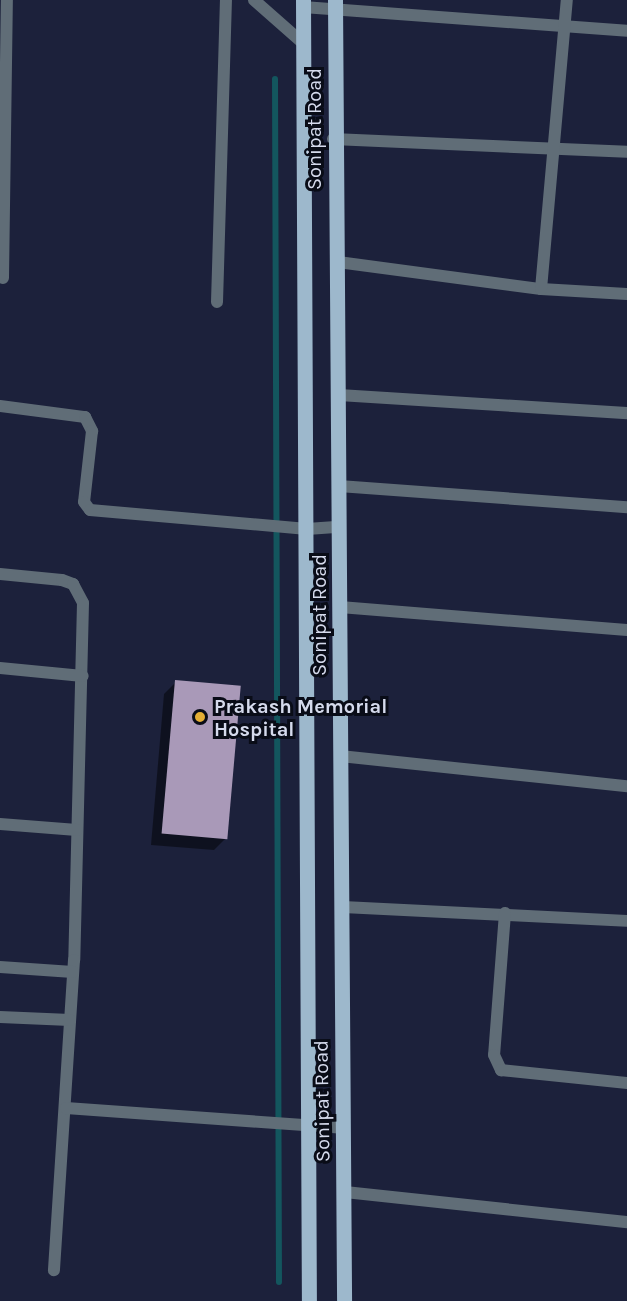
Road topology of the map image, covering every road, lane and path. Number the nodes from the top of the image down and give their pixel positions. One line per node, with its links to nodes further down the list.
1 (7, 0): 13 (street)
2 (226, 0): 18 (street)
3 (254, 0): 9 (street)
4 (567, 0): 7 (street)
5 (303, 4): 6 (street); 9 (main road, Sonipat Road)
6 (336, 4): 7 (street); 10 (main road, Sonipat Road)
7 (564, 26): 8 (street); 11 (street)
8 (627, 31)
9 (303, 44): 25 (main road, Sonipat Road)
10 (333, 140): 11 (street); 14 (main road, Sonipat Road)
11 (556, 146): 12 (street); 16 (street)
12 (627, 152)
13 (1, 184): 15 (street)
14 (338, 262): 16 (street); 19 (main road, Sonipat Road)
15 (3, 278)
16 (541, 289): 17 (street)
17 (627, 294)
18 (217, 302)
19 (339, 395): 21 (street); 22 (main road, Sonipat Road)
20 (0, 406): 25 (street)
21 (627, 412)
22 (339, 486): 23 (street); 24 (main road, Sonipat Road)
23 (627, 507)
24 (339, 527): 25 (street); 27 (main road, Sonipat Road)
25 (307, 529): 44 (main road, Sonipat Road)
26 (0, 574): 30 (street)
27 (340, 607): 28 (street); 31 (main road, Sonipat Road)
28 (627, 630)
29 (0, 668): 30 (street)
30 (83, 676): 34 (street)
31 (340, 756): 32 (street); 35 (main road, Sonipat Road)
32 (627, 786)
33 (0, 824): 34 (street)
34 (77, 831): 39 (street)
35 (343, 907): 36 (street); 45 (main road, Sonipat Road)
36 (505, 913): 37 (street); 42 (street)
37 (627, 921)
38 (0, 967): 39 (street)
39 (74, 972): 41 (street)
40 (0, 1017): 41 (street)
41 (70, 1020): 43 (street)
42 (627, 1083)
43 (66, 1108): 44 (street); 48 (street)
44 (309, 1128): 45 (street); 49 (main road, Sonipat Road)
45 (342, 1128): 46 (main road, Sonipat Road)
46 (345, 1192): 47 (street); 50 (main road, Sonipat Road)
47 (627, 1222)
48 (54, 1269)
49 (309, 1301)
50 (344, 1301)

